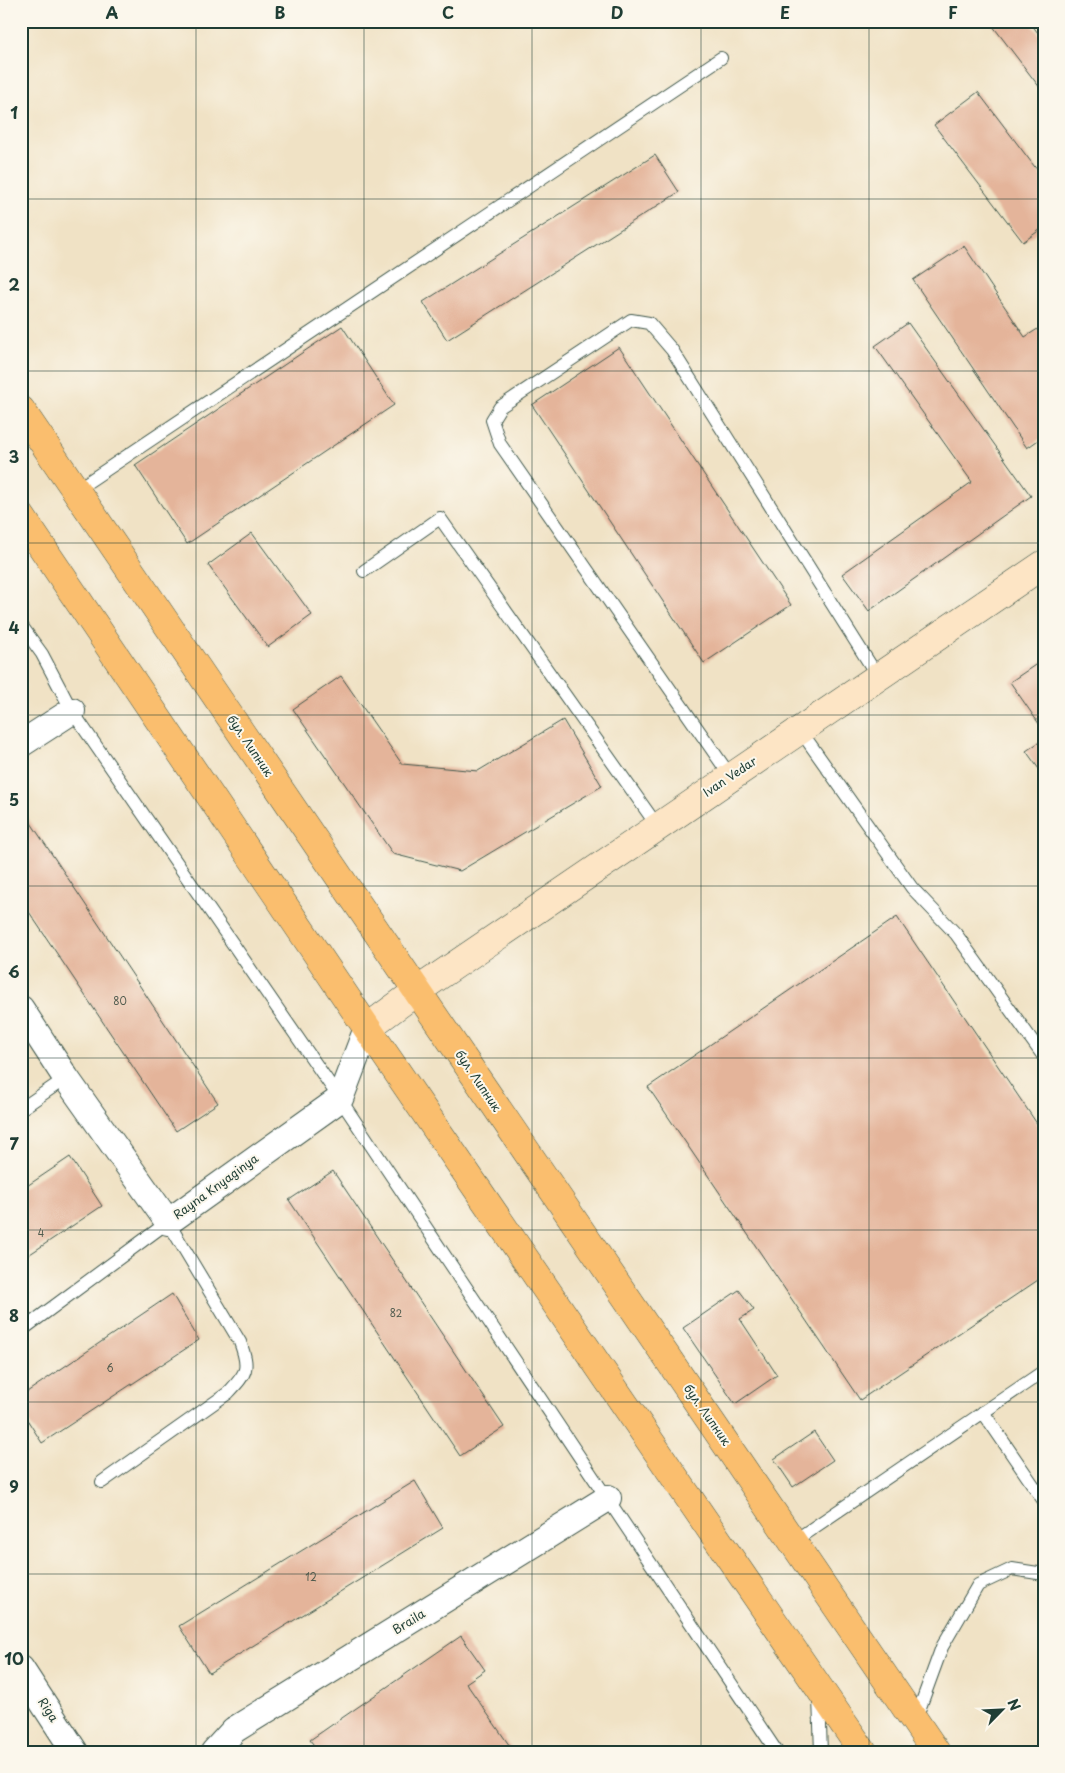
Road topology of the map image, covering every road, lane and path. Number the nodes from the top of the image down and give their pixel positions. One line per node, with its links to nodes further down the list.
1 (721, 58): 3 (lane)
2 (21, 410): 3 (main road, бул. Липник)
3 (76, 490): 14 (main road, бул. Липник)
4 (24, 526): 16 (main road)
5 (1044, 564): 8 (street, Ivan Vedar)
6 (364, 571): 13 (lane)
7 (21, 625): 9 (lane)
8 (878, 677): 10 (street, Ivan Vedar); 12 (lane)
9 (72, 711): 11 (street); 19 (lane)
10 (800, 730): 12 (street, Ivan Vedar); 17 (lane)
11 (21, 744)
12 (731, 777): 13 (street, Ivan Vedar)
13 (658, 827): 14 (street, Ivan Vedar)
14 (417, 991): 16 (street, Ivan Vedar); 28 (main road, бул. Липник)
15 (21, 1009): 18 (street, Rayna Knyaginya)
16 (367, 1028): 19 (street); 31 (main road)
17 (1044, 1057)
18 (66, 1078): 20 (lane); 21 (street, Rayna Knyaginya)
19 (340, 1099): 21 (street, Rayna Knyaginya); 26 (lane)
20 (21, 1109)
21 (168, 1222): 22 (lane); 25 (lane)
22 (22, 1330)
23 (1044, 1371): 24 (lane)
24 (983, 1412): 27 (lane); 28 (lane)
25 (102, 1482)
26 (608, 1498): 34 (street, Braila); 35 (lane)
27 (1044, 1501)
28 (794, 1541): 32 (main road, бул. Липник)
29 (1044, 1574): 32 (lane)
30 (21, 1669): 33 (street, Riga)
31 (819, 1688): 36 (lane); 37 (main road)
32 (915, 1721): 38 (main road, бул. Липник)
33 (75, 1752)
34 (214, 1752)
35 (777, 1752)
36 (821, 1752)
37 (863, 1752)
38 (936, 1752)

